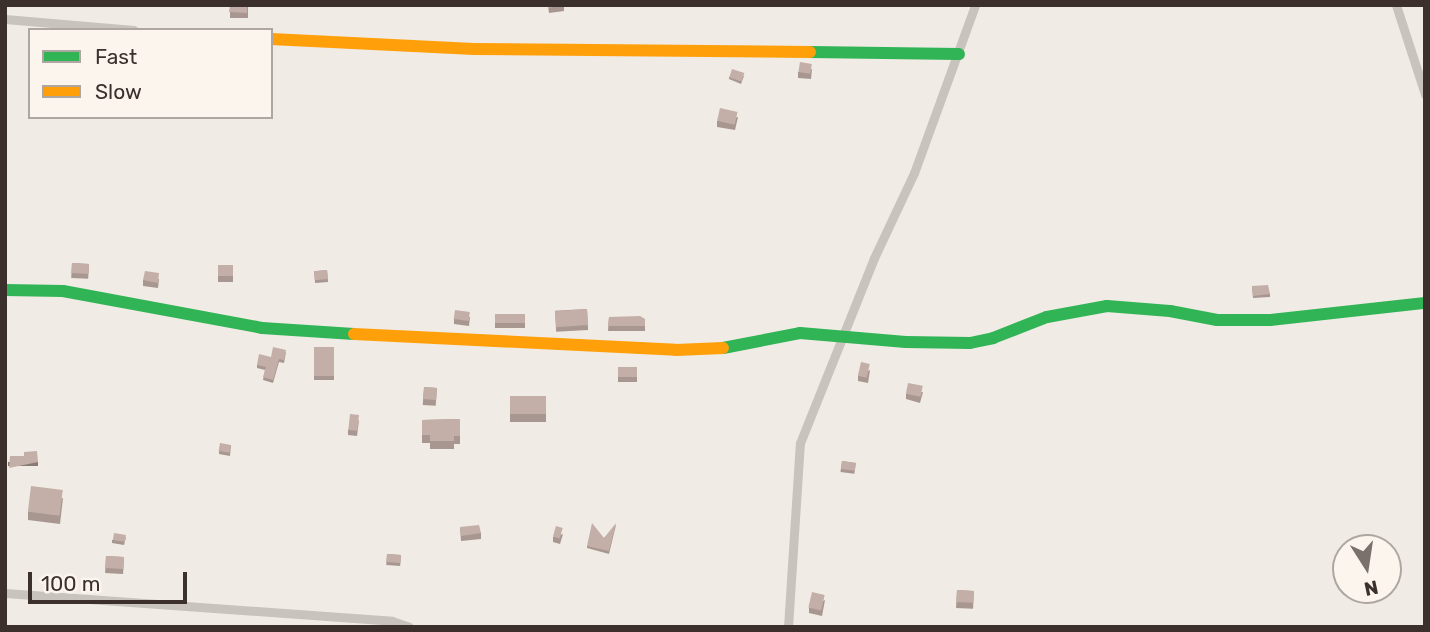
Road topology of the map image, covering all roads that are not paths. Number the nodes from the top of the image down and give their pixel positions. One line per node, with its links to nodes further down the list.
1 (975, 5): 6 (street)
2 (1396, 5): 7 (street)
3 (5, 19): 4 (street)
4 (111, 28)
5 (273, 39): 6 (street)
6 (959, 54): 10 (street)
7 (1425, 94)
8 (5, 290): 10 (street)
9 (1425, 303): 10 (street)
10 (845, 336): 13 (street)
11 (5, 593): 12 (street)
12 (409, 627)
13 (788, 627)

